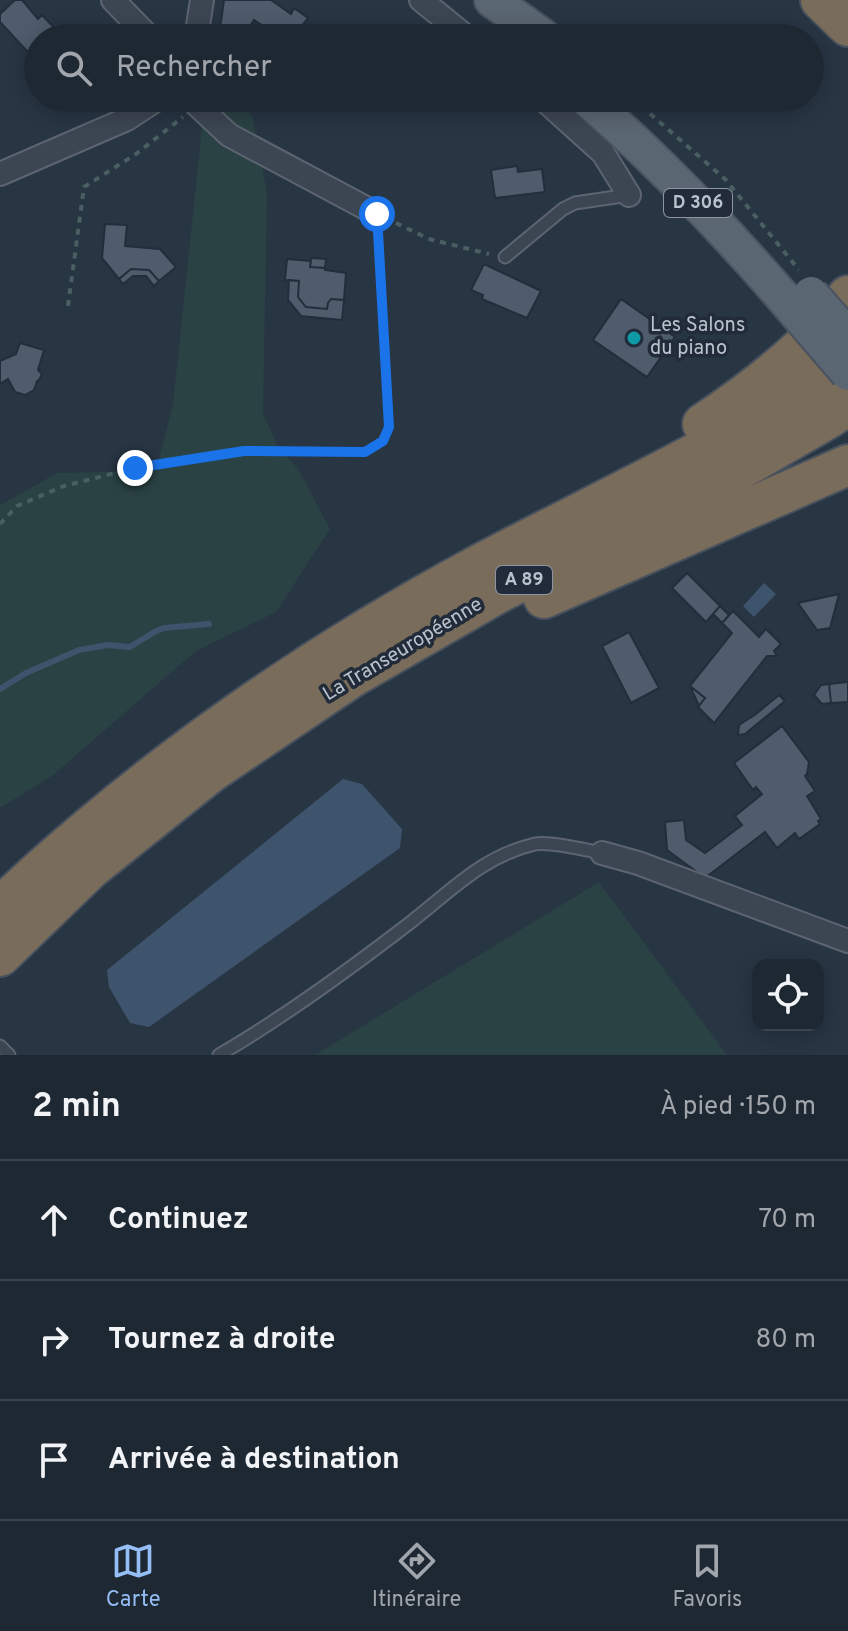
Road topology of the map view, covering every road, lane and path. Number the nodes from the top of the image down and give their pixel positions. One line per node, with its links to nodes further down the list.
1 (113, 0): 7 (street)
2 (202, 0): 8 (street)
3 (421, 0): 9 (street)
4 (465, 0): 10 (main road)
5 (492, 0): 11 (main road)
6 (821, 0): 12 (highway)
7 (136, 24)
8 (198, 24)
9 (451, 24)
10 (496, 24)
11 (525, 24)
12 (848, 26)
13 (138, 112): 20 (street)
14 (184, 112): 26 (path)
15 (206, 112): 22 (street)
16 (558, 112): 21 (street)
17 (601, 112): 24 (main road, D 306)
18 (632, 112): 24 (main road, D 306)
19 (648, 112): 24 (path)
20 (0, 174)
21 (629, 195): 23 (lane)
22 (377, 214): 23 (path); 32 (path)
23 (505, 257)
24 (794, 283): 27 (main road, D 306, bridge); 29 (main road, D 306, bridge)
25 (848, 296): 33 (highway)
26 (68, 306)
27 (848, 336)
28 (848, 365): 33 (highway, La Transeuropéenne / A 89)
29 (848, 373)
30 (848, 405): 34 (highway, La Transeuropéenne / A 89)
31 (848, 465): 34 (highway)
32 (0, 524)
33 (480, 565): 36 (highway, La Transeuropéenne / A 89)
34 (211, 772): 38 (highway, La Transeuropéenne / A 89)
35 (602, 853): 37 (street); 41 (lane)
36 (0, 908)
37 (848, 941)
38 (0, 956)
39 (0, 1046): 40 (lane)
40 (9, 1055)
41 (219, 1055)

